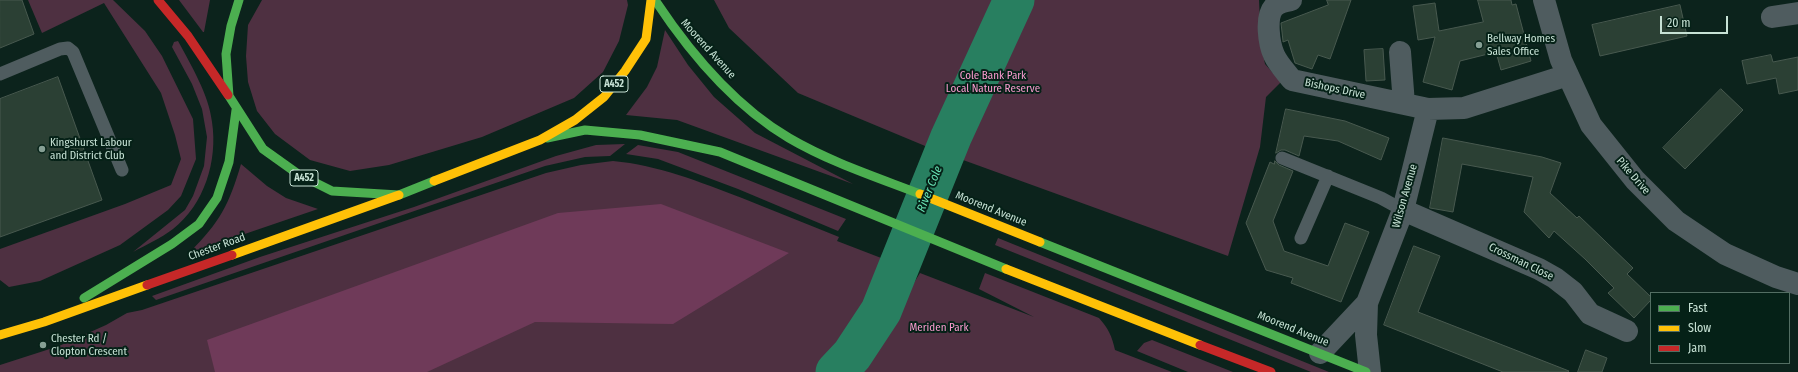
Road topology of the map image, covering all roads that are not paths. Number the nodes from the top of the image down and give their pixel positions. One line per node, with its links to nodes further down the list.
1 (158, 0): 12 (main road, A452)
2 (239, 0): 12 (main road, A452)
3 (651, 0): 16 (main road, A452)
4 (655, 0): 28 (main road, Moorend Avenue)
5 (1291, 0): 13 (street, Bishops Drive)
6 (1544, 0): 11 (street, Pike Drive)
7 (1798, 13): 8 (street)
8 (1772, 17)
9 (1400, 52): 13 (street)
10 (0, 74): 18 (lane)
11 (1568, 75): 14 (street, Bishops Drive); 23 (street, Pike Drive)
12 (229, 96): 15 (main road, A452)
13 (1404, 104): 14 (street, Bishops Drive)
14 (1428, 109): 21 (street, Wilson Avenue)
15 (236, 110): 20 (main road, A452); 25 (main road, Chester Road)
16 (540, 140): 20 (main road, A452); 29 (main road)
17 (1282, 158): 19 (lane)
18 (122, 170)
19 (1328, 176): 21 (lane); 22 (lane)
20 (399, 195): 25 (main road, Chester Road)
21 (1403, 210): 24 (street, Wilson Avenue); 26 (street, Crossman Close)
22 (1302, 238)
23 (1798, 284)
24 (1367, 303): 28 (street, Wilson Avenue); 31 (street, Wilson Avenue)
25 (44, 322): 27 (main road, Chester Road)
26 (1627, 331)
27 (0, 335)
28 (1320, 353): 30 (main road, Moorend Avenue)
29 (1271, 372)
30 (1366, 372)
31 (1370, 372)

